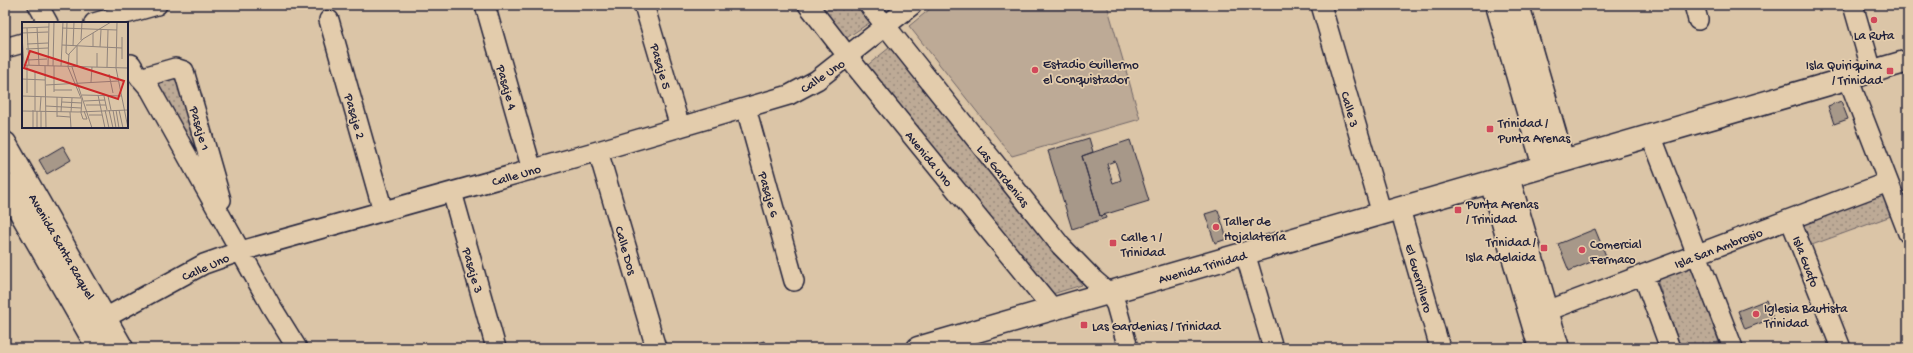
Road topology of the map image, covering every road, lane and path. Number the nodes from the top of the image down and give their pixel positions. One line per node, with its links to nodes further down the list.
1 (38, 5): 14 (street)
2 (157, 5): 12 (street)
3 (485, 5): 29 (street, Pasaje 4)
4 (644, 5): 24 (street, Pasaje 5)
5 (808, 5): 19 (street, Avenida Uno)
6 (869, 5): 16 (street, Las Gardenias)
7 (912, 5): 16 (street, Calle Uno)
8 (1321, 5): 35 (street, Calle 3)
9 (1497, 5): 28 (main road)
10 (1518, 5): 28 (main road)
11 (1853, 5): 21 (street)
12 (127, 9): 15 (street)
13 (329, 20): 34 (street, Pasaje 2)
14 (47, 22)
15 (96, 22)
16 (886, 26): 19 (street, Calle Uno); 44 (street, Las Gardenias)
17 (22, 43): 18 (street)
18 (5, 48)
19 (848, 57): 23 (street, Calle Uno); 45 (street, Avenida Uno)
20 (1908, 61): 21 (main road, Avenida Trinidad)
21 (1872, 71): 22 (main road, Avenida Trinidad)
22 (1848, 78): 25 (main road, Avenida Trinidad); 31 (street)
23 (746, 108): 24 (street, Calle Uno); 43 (street, Pasaje 6)
24 (680, 128): 27 (street, Calle Uno)
25 (1651, 135): 28 (main road, Avenida Trinidad); 41 (street)
26 (5, 143): 47 (main road, Avenida Santa Raquel)
27 (598, 151): 29 (street, Calle Uno); 53 (street, Calle Dos)
28 (1554, 164): 30 (main road, Avenida Trinidad)
29 (532, 170): 33 (street, Calle Uno)
30 (1500, 180): 35 (main road, Avenida Trinidad); 46 (main road); 58 (main road)
31 (1888, 182): 36 (street, Isla San Ambrosio); 38 (street)
32 (5, 185): 49 (main road, Avenida Santa Raquel)
33 (452, 192): 34 (street, Calle Uno); 52 (street, Pasaje 3)
34 (383, 211): 39 (street, Calle Uno)
35 (1391, 211): 40 (main road, Avenida Trinidad); 57 (street, El Guerrillero)
36 (1790, 219): 41 (street, Isla San Ambrosio); 62 (street, Isla Guafo)
37 (230, 230): 37 (street, Pasaje 1); 39 (street, Pasaje 1)
38 (1908, 233)
39 (241, 251): 47 (street, Calle Uno); 51 (street, Pasaje 1)
40 (1245, 253): 44 (main road, Avenida Trinidad); 56 (street)
41 (1697, 254): 42 (street, Isla San Ambrosio); 61 (street)
42 (1643, 275): 46 (street, Isla San Ambrosio); 60 (street)
43 (794, 281)
44 (1109, 293): 45 (main road, Avenida Trinidad); 55 (street, Las Gardenias)
45 (1053, 309): 48 (main road, Avenida Trinidad)
46 (1547, 311): 59 (main road)
47 (105, 318): 50 (main road, Avenida Santa Raquel)
48 (955, 343): 54 (main road, Avenida Trinidad)
49 (98, 348)
50 (122, 348)
51 (297, 348)
52 (496, 348)
53 (656, 348)
54 (918, 348)
55 (1128, 348)
56 (1273, 348)
57 (1440, 348)
58 (1540, 348)
59 (1558, 348)
60 (1670, 348)
61 (1733, 348)
62 (1841, 348)

